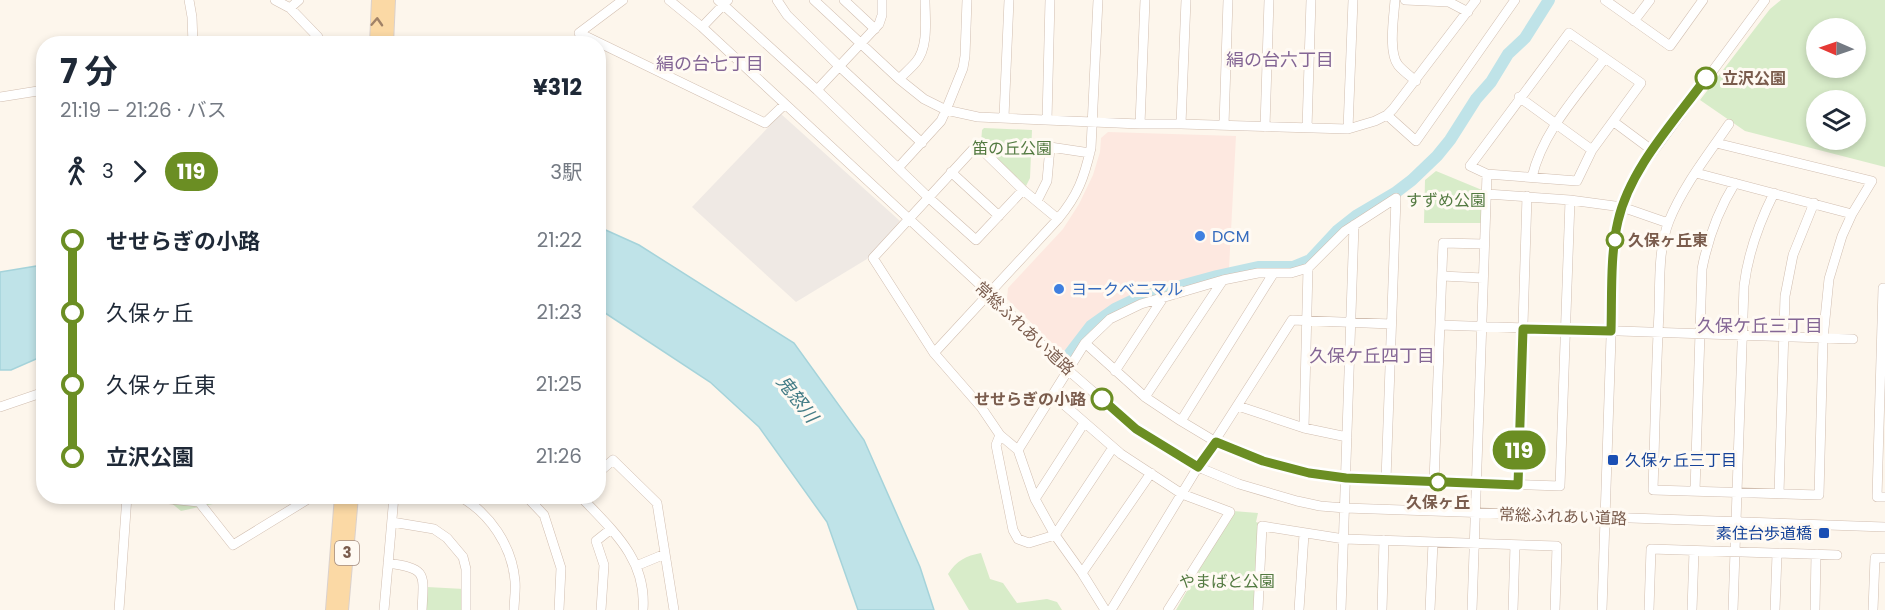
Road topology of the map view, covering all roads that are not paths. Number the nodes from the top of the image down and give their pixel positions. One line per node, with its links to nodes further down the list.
1 (189, 0): 38 (street)
2 (275, 0): 33 (street)
3 (299, 0): 33 (street)
4 (378, 0): 40 (main road, one-way to 4)
5 (389, 0): 41 (main road)
6 (623, 0): 42 (street)
7 (669, 0): 36 (street, 常総ふれあい道路)
8 (777, 0): 46 (street)
9 (814, 0): 43 (street)
10 (844, 0): 37 (street)
11 (882, 0): 37 (street)
12 (925, 0): 47 (street)
13 (967, 0): 54 (street)
14 (1009, 0): 56 (street)
15 (1050, 0): 57 (street)
16 (1098, 0): 58 (street)
17 (1144, 0): 60 (street)
18 (1186, 0): 61 (street)
19 (1228, 0): 63 (street)
20 (1269, 0): 65 (street)
21 (1311, 0): 66 (street)
22 (1353, 0): 67 (street)
23 (1395, 0): 48 (street)
24 (1405, 0): 31 (street)
25 (1476, 0): 34 (street)
26 (1515, 0): 55 (street)
27 (1605, 0): 35 (street)
28 (1650, 0): 35 (street)
29 (1703, 0): 35 (street)
30 (1765, 0): 71 (street)
31 (1436, 1): 34 (street)
32 (723, 2): 36 (street); 49 (street)
33 (290, 8): 39 (street)
34 (1468, 12): 48 (street)
35 (1634, 21)
36 (702, 27): 53 (street, 常総ふれあい道路)
37 (875, 29): 43 (street)
38 (193, 36)
39 (317, 36)
40 (376, 36)
41 (387, 36)
42 (585, 36)
43 (861, 44): 46 (street); 47 (street)
44 (606, 46): 53 (street)
45 (1605, 58): 52 (street); 59 (street); 64 (street)
46 (840, 67): 49 (street); 68 (street)
47 (898, 80): 54 (street)
48 (1416, 81): 55 (street)
49 (817, 90): 73 (street)
50 (36, 91): 51 (street)
51 (0, 97)
52 (1519, 97): 64 (street); 76 (street)
53 (785, 104): 90 (street, 常総ふれあい道路)
54 (946, 110): 56 (street); 68 (street)
55 (1388, 115): 67 (street)
56 (1004, 117): 57 (street)
57 (1047, 120): 58 (street)
58 (1094, 121): 60 (street); 72 (street)
59 (1614, 122): 70 (street); 71 (street)
60 (1140, 124): 61 (street)
61 (1181, 124): 63 (street)
62 (1729, 124): 69 (street)
63 (1224, 125): 65 (street)
64 (1555, 125): 70 (street); 77 (street)
65 (1265, 127): 66 (street)
66 (1307, 128): 67 (street)
67 (1348, 129)
68 (922, 143): 73 (street)
69 (1716, 143): 75 (street); 88 (street)
70 (1592, 150): 77 (street)
71 (1653, 151): 87 (street)
72 (1090, 153): 85 (street); 91 (street)
73 (898, 168): 83 (street)
74 (951, 172): 79 (street); 83 (street); 89 (street)
75 (1696, 173): 78 (street); 92 (street)
76 (1487, 174): 77 (street); 81 (street)
77 (1532, 177)
78 (1735, 183): 80 (street); 112 (street)
79 (1023, 190): 85 (street); 89 (street)
80 (1774, 193): 86 (street); 113 (street)
81 (1487, 194): 82 (street); 94 (street)
82 (1527, 196): 84 (street); 108 (street)
83 (928, 198): 89 (street); 90 (street)
84 (1570, 200): 87 (street); 109 (street)
85 (1037, 201): 91 (street)
86 (1814, 203): 88 (street); 114 (street)
87 (1622, 207): 92 (street); 110 (street)
88 (1852, 214): 115 (street)
89 (999, 216)
90 (909, 219): 101 (street, 常総ふれあい道路); 118 (street)
91 (1058, 219): 101 (street)
92 (1668, 223): 111 (street)
93 (1354, 225): 95 (street); 104 (street); 105 (street)
94 (1484, 244): 97 (street); 98 (street)
95 (1308, 268): 96 (street); 103 (street)
96 (1273, 274): 99 (street); 127 (street)
97 (1442, 276): 98 (street); 106 (street)
98 (1483, 278): 107 (street)
99 (1223, 280): 102 (street); 124 (street)
100 (1885, 288): 119 (street)
101 (990, 294): 118 (street); 120 (street, 常総ふれあい道路)
102 (1162, 298): 117 (street); 121 (street)
103 (1307, 321): 104 (street); 125 (street); 129 (street)
104 (1351, 322): 105 (street); 131 (street)
105 (1391, 324): 139 (street)
106 (1440, 325): 107 (street); 140 (street)
107 (1481, 327): 108 (street); 141 (street)
108 (1523, 329): 109 (street); 142 (street)
109 (1565, 330): 110 (street); 142 (street)
110 (1611, 331): 111 (street); 160 (street)
111 (1658, 333): 112 (street); 143 (street)
112 (1700, 334): 113 (street); 143 (street)
113 (1742, 335): 114 (street); 144 (street)
114 (1783, 336): 115 (street); 145 (street)
115 (1823, 339): 116 (street); 145 (street)
116 (1853, 339)
117 (1085, 343): 120 (street); 121 (street)
118 (934, 353): 130 (street)
119 (1883, 368): 147 (street)
120 (1068, 370): 123 (street); 136 (street, 常総ふれあい道路)
121 (1115, 371): 124 (street)
122 (36, 395): 126 (street)
123 (1053, 395): 128 (street); 134 (street)
124 (1145, 397): 127 (street)
125 (1238, 406): 129 (street); 132 (street)
126 (0, 407)
127 (1181, 421): 132 (street)
128 (1084, 423): 133 (street); 148 (street)
129 (1304, 428): 131 (street)
130 (1000, 435): 134 (street); 166 (street)
131 (1347, 437): 138 (street)
132 (1216, 442): 136 (street); 138 (street)
133 (1112, 448): 137 (street); 166 (street)
134 (1018, 450): 148 (street)
135 (606, 466): 174 (street)
136 (1198, 467): 146 (street); 158 (street, 常総ふれあい道路)
137 (1151, 473): 146 (street); 181 (street)
138 (1346, 478): 139 (street); 158 (street)
139 (1386, 480): 140 (street)
140 (1434, 482): 141 (street)
141 (1476, 483): 142 (street); 159 (street)
142 (1518, 485)
143 (1695, 491): 144 (street)
144 (1737, 492): 145 (street); 162 (street)
145 (1779, 493)
146 (1182, 494): 194 (street); 195 (street)
147 (1885, 497)
148 (1035, 499): 166 (street)
149 (126, 504): 182 (street)
150 (201, 504): 151 (street)
151 (300, 504)
152 (340, 504): 183 (main road, 3)
153 (351, 504): 184 (main road, 3)
154 (393, 504): 161 (street)
155 (471, 504): 188 (street)
156 (534, 504): 189 (street)
157 (588, 504): 164 (street)
158 (1345, 508): 159 (street, 常総ふれあい道路); 167 (street)
159 (1475, 514): 160 (street, 常総ふれあい道路); 170 (street)
160 (1605, 518): 162 (street, 常総ふれあい道路); 204 (street)
161 (392, 522): 179 (street); 187 (street)
162 (1736, 523): 163 (street, 常総ふれあい道路); 173 (street)
163 (1885, 527)
164 (611, 529): 180 (street); 190 (street)
165 (1304, 534): 167 (street); 196 (street); 197 (street)
166 (1055, 535): 181 (street)
167 (1344, 539): 168 (street); 198 (street)
168 (1384, 540): 169 (street); 199 (street)
169 (1433, 542): 170 (street); 200 (street)
170 (1474, 543): 171 (street); 201 (street)
171 (1515, 545): 202 (street); 203 (street)
172 (1694, 551): 173 (street); 205 (street); 206 (street)
173 (1734, 552): 175 (street); 207 (street)
174 (665, 554): 180 (street); 192 (street)
175 (1777, 554): 176 (street); 208 (street)
176 (1816, 554): 177 (street); 209 (street)
177 (1837, 555)
178 (1885, 558): 210 (street)
179 (387, 563): 185 (street); 186 (street)
180 (636, 566): 191 (street)
181 (1082, 573): 193 (street)
182 (119, 610)
183 (332, 610)
184 (342, 610)
185 (384, 610)
186 (422, 610)
187 (466, 610)
188 (514, 610)
189 (559, 610)
190 (601, 610)
191 (643, 610)
192 (674, 610)
193 (1105, 610)
194 (1111, 610)
195 (1168, 610)
196 (1258, 610)
197 (1299, 610)
198 (1341, 610)
199 (1382, 610)
200 (1430, 610)
201 (1472, 610)
202 (1513, 610)
203 (1556, 610)
204 (1602, 610)
205 (1649, 610)
206 (1692, 610)
207 (1733, 610)
208 (1775, 610)
209 (1815, 610)
210 (1873, 610)

